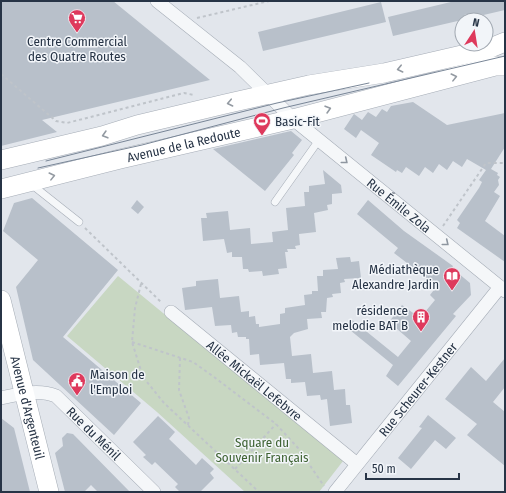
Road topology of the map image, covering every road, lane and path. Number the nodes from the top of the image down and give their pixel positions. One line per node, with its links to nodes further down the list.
1 (157, 1): 3 (street, Rue Émile Zola)
2 (269, 1): 3 (path)
3 (182, 21): 7 (street, Rue Émile Zola)
4 (505, 42): 7 (main road, one-way to 7)
5 (505, 66): 9 (main road, Avenue de la Redoute, one-way to 5)
6 (1, 74): 8 (path)
7 (268, 94): 8 (main road, one-way to 8); 9 (street, Rue Émile Zola)
8 (208, 108): 11 (main road, one-way to 11)
9 (293, 119): 10 (street, Rue Émile Zola); 13 (main road, Avenue de la Redoute, one-way to 9)
10 (319, 140): 15 (lane); 17 (street, Rue Émile Zola, one-way to 17)
11 (1, 160)
12 (505, 163): 17 (path)
13 (30, 182): 14 (main road, Avenue de la Redoute); 16 (lane)
14 (1, 189)
15 (275, 202)
16 (79, 222): 18 (path)
17 (437, 236): 19 (street, Rue Émile Zola, one-way to 19)
18 (141, 284): 21 (path); 22 (path)
19 (502, 289): 28 (street, Rue Scheurer-Kestner)
20 (1, 300): 24 (main road, Avenue d'Argenteuil)
21 (171, 312): 28 (street, Allée Mickaël Lefebvre)
22 (132, 342): 23 (path); 27 (path)
23 (180, 358): 26 (path); 27 (path)
24 (25, 393): 25 (street, Rue du Ménil); 30 (main road, Avenue d'Argenteuil); 31 (street, Rue du Ménil)
25 (1, 398)
26 (276, 424): 29 (path); 33 (path)
27 (188, 425): 29 (path)
28 (357, 464): 34 (street, Rue Scheurer-Kestner)
29 (235, 469): 32 (path)
30 (49, 492)
31 (154, 492)
32 (259, 492)
33 (328, 492)
34 (335, 492)

